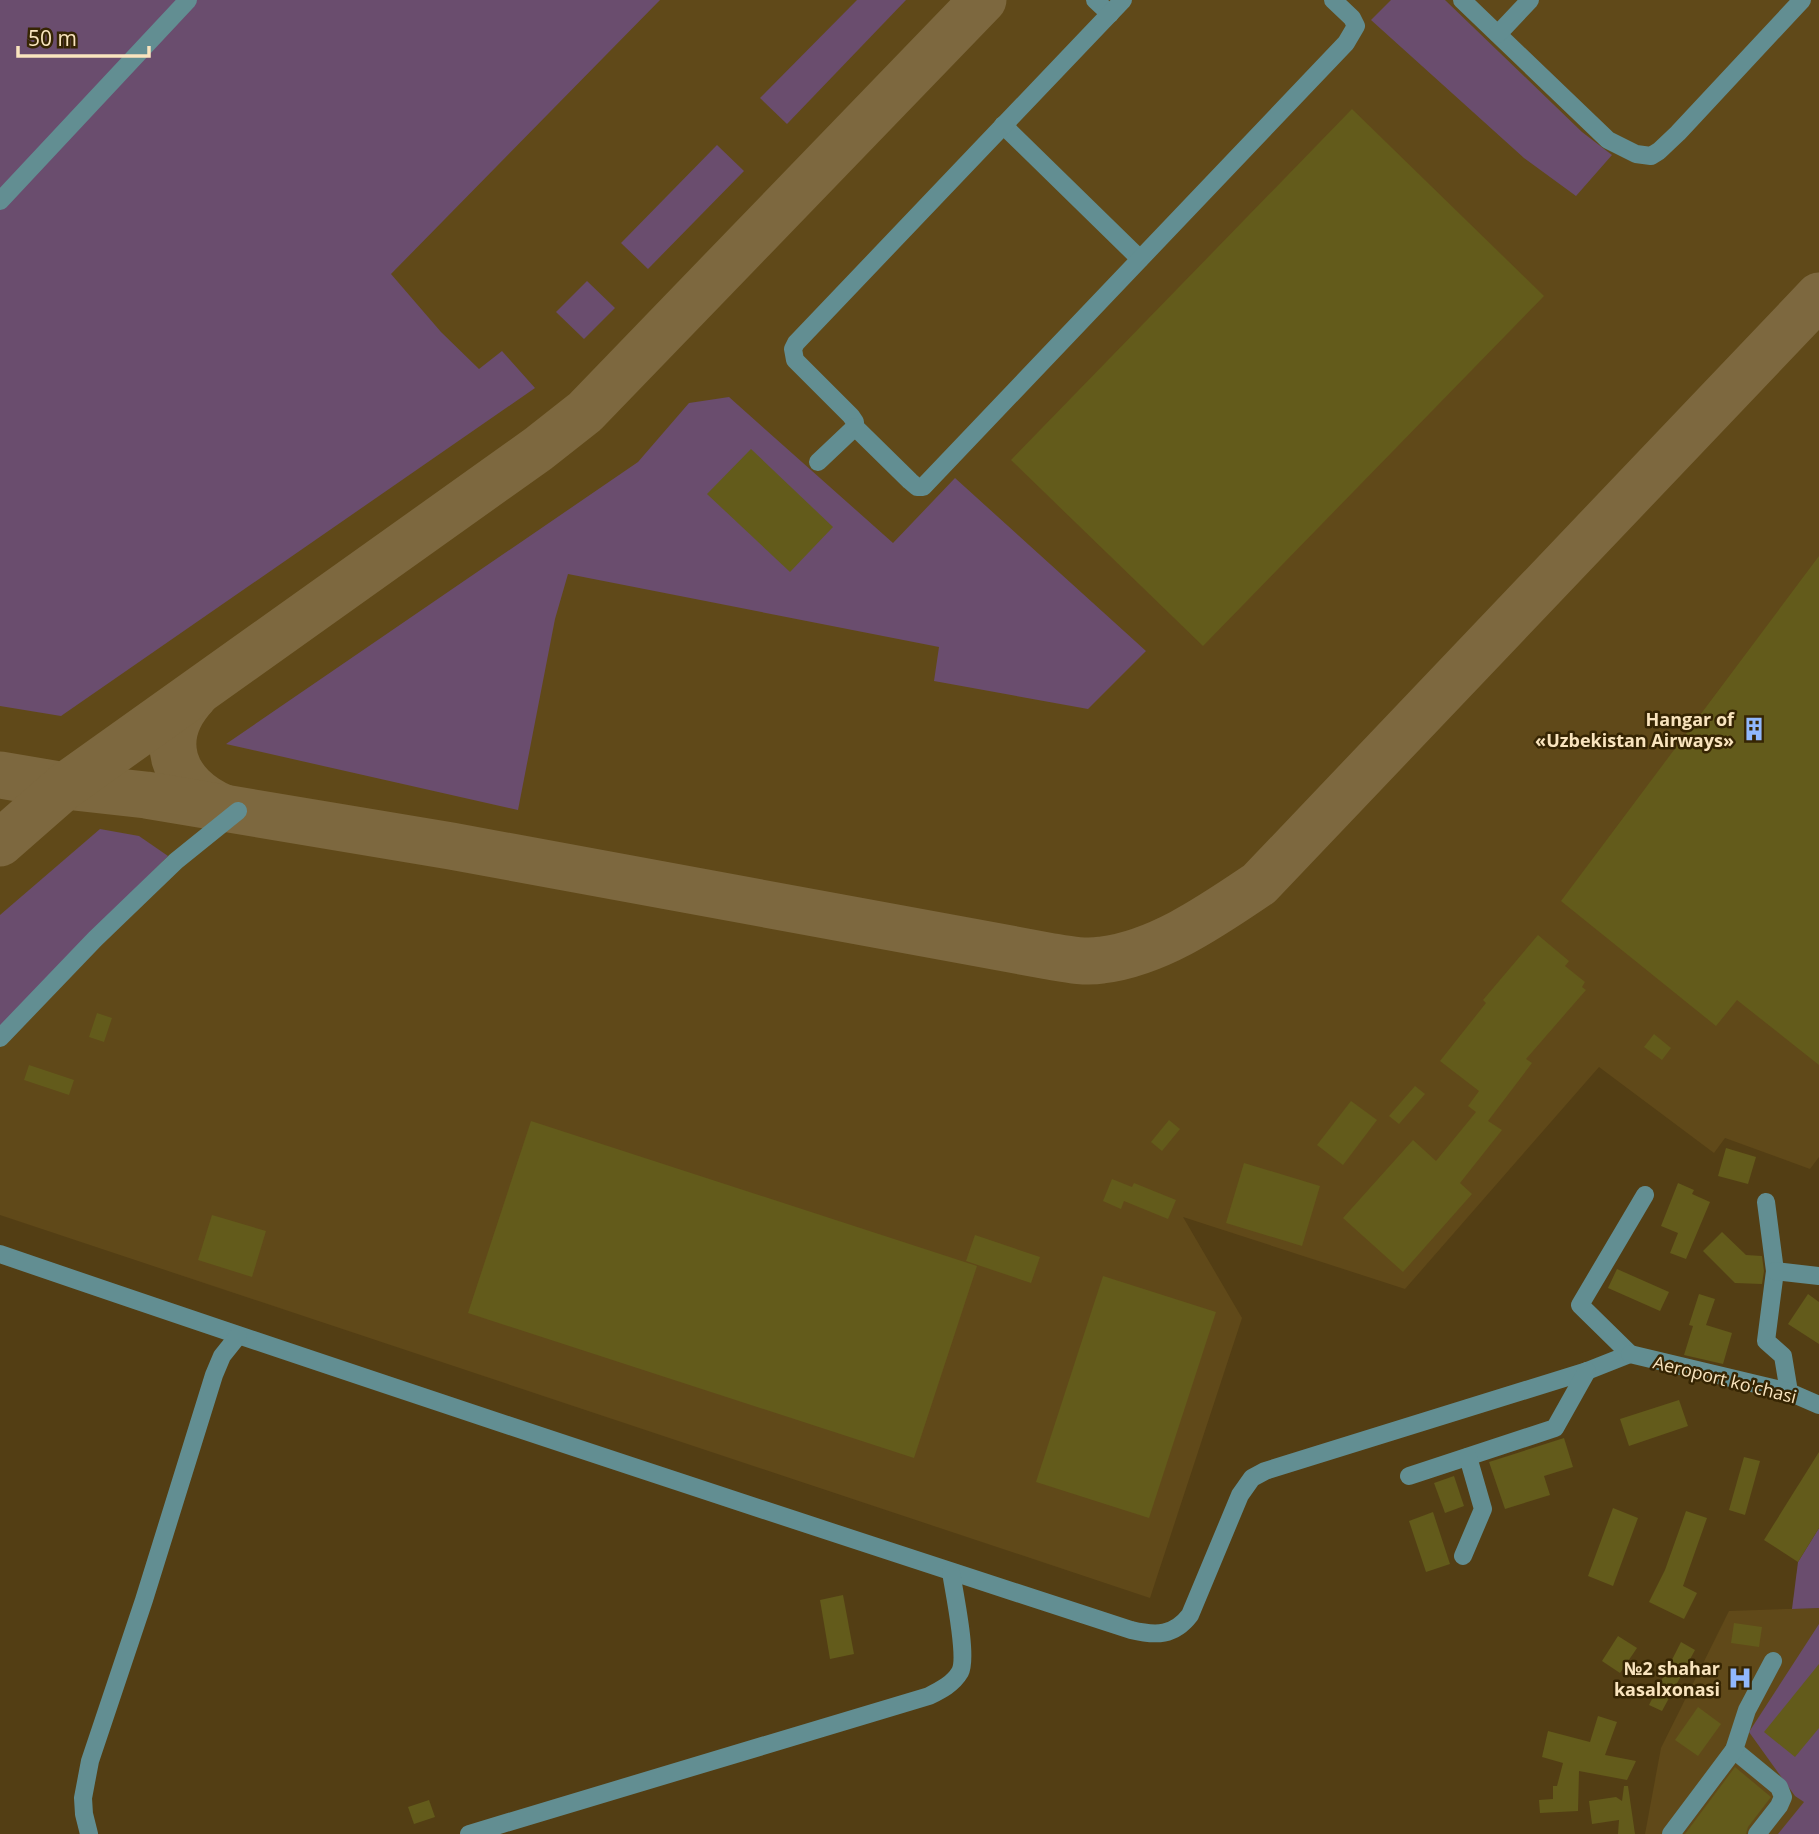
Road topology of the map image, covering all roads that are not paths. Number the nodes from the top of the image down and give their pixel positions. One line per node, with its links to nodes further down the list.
1 (188, 0): 11 (street)
2 (1095, 0): 8 (street)
3 (1123, 0): 8 (street)
4 (1333, 0): 12 (street)
5 (1462, 0): 9 (street)
6 (1530, 0): 9 (street)
7 (1802, 0): 9 (street)
8 (1110, 14): 10 (street)
9 (1497, 34)
10 (1003, 125): 12 (street); 13 (street)
11 (0, 201)
12 (1140, 259): 13 (street)
13 (855, 427): 14 (street)
14 (818, 462)
15 (238, 810): 16 (street)
16 (0, 1038)
17 (1645, 1195): 23 (street)
18 (1766, 1202): 20 (street)
19 (0, 1254): 22 (street)
20 (1775, 1271): 21 (street); 25 (street)
21 (1819, 1276)
22 (239, 1336): 30 (street); 33 (street)
23 (1630, 1354): 24 (street); 25 (street, Aeroport ko'chasi)
24 (1587, 1371): 27 (street); 30 (street)
25 (1790, 1392): 26 (street, Aeroport ko'chasi)
26 (1819, 1405)
27 (1468, 1457): 28 (street); 29 (street)
28 (1409, 1476)
29 (1463, 1556)
30 (951, 1572): 34 (street)
31 (1773, 1661): 32 (street)
32 (1734, 1750): 35 (street); 36 (street)
33 (89, 1834)
34 (469, 1834)
35 (1671, 1834)
36 (1757, 1834)

